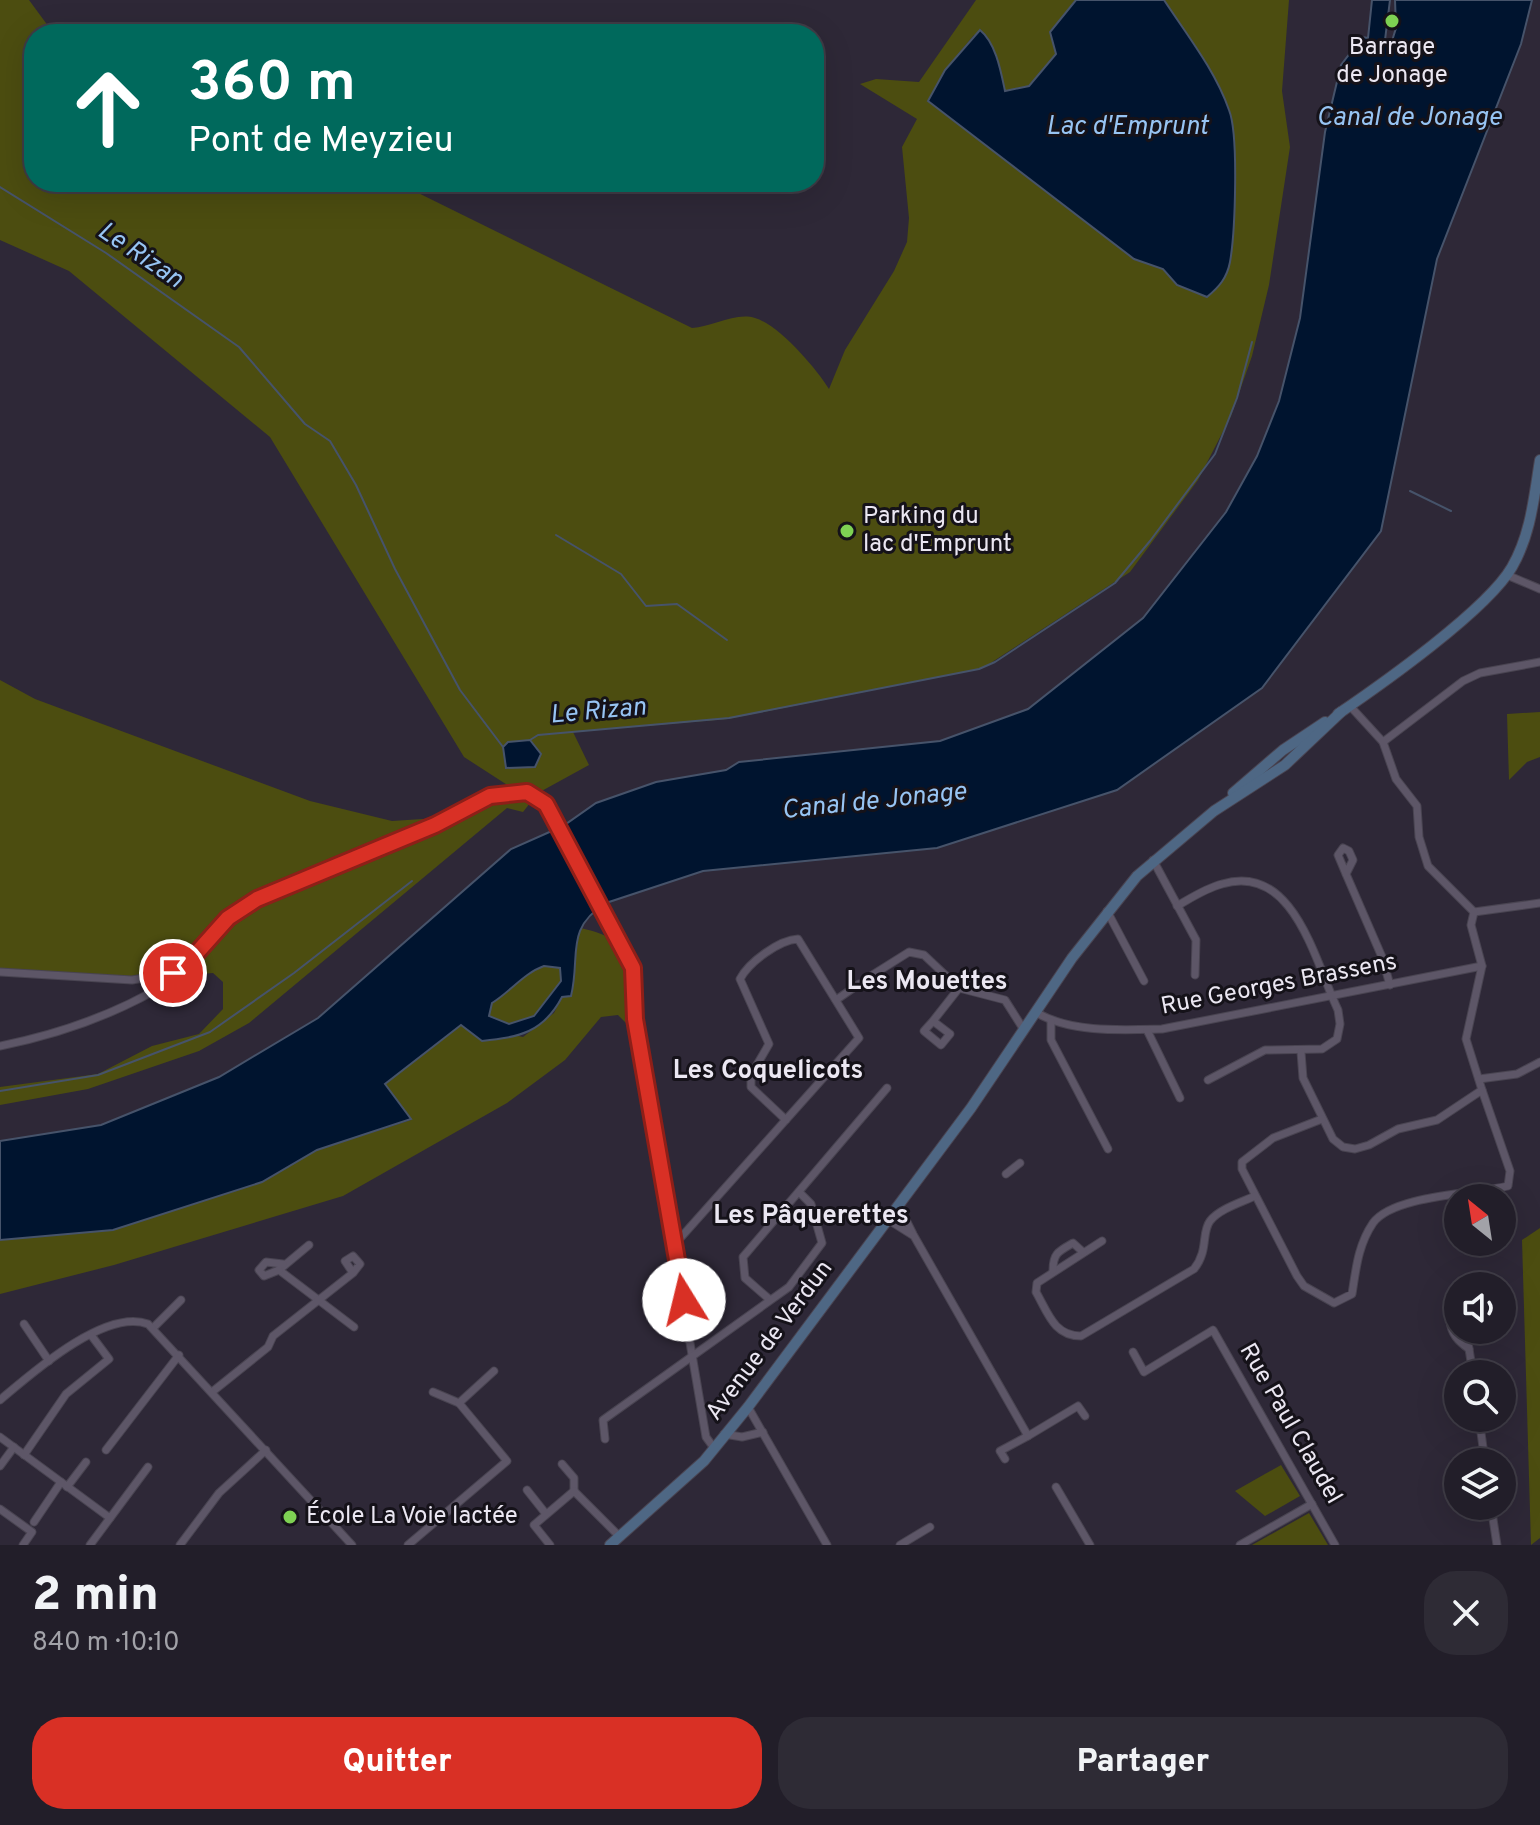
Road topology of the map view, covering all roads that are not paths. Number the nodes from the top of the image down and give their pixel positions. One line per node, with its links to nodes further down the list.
1 (1540, 460): 2 (main road, Avenue de Verdun)
2 (1507, 575): 3 (street); 5 (main road, Avenue de Verdun)
3 (1540, 589)
4 (1540, 662): 6 (street)
5 (1346, 709): 6 (street); 7 (main road, Avenue de Verdun)
6 (1383, 742): 12 (street)
7 (1153, 860): 10 (street); 11 (main road, Avenue de Verdun)
8 (1346, 874): 18 (street)
9 (1540, 903): 12 (street)
10 (1177, 906): 16 (street); 20 (street)
11 (1107, 911): 17 (street); 22 (main road, Avenue de Verdun)
12 (1474, 912): 13 (street)
13 (1482, 966): 18 (street, Rue Georges Brassens); 30 (street)
14 (0, 972): 15 (street)
15 (173, 973): 27 (street); 45 (street)
16 (1195, 975)
17 (1144, 981)
18 (1390, 985): 20 (street, Rue Georges Brassens)
19 (959, 988): 21 (street); 23 (street); 25 (street)
20 (1332, 997): 26 (street, Rue Georges Brassens); 28 (street)
21 (836, 1000): 36 (street); 36 (street)
22 (1037, 1013): 24 (street, Rue Georges Brassens); 25 (main road, Avenue de Verdun)
23 (933, 1021)
24 (1051, 1022): 26 (street, Rue Georges Brassens); 37 (street)
25 (1024, 1030): 42 (main road, Avenue de Verdun)
26 (1147, 1030): 34 (street)
27 (0, 1046)
28 (1301, 1052): 31 (street); 35 (street)
29 (1540, 1062): 30 (street)
30 (1479, 1079): 33 (street)
31 (1208, 1080)
32 (887, 1088): 40 (street)
33 (1482, 1090): 35 (street); 41 (street)
34 (1180, 1098)
35 (1322, 1119): 41 (street)
36 (786, 1120): 45 (street)
37 (1108, 1149)
38 (1020, 1163): 39 (street)
39 (1006, 1174)
40 (800, 1193): 51 (street); 51 (street)
41 (1255, 1196): 48 (street)
42 (891, 1214): 43 (street); 43 (street); 70 (main road, Avenue de Verdun)
43 (914, 1236): 74 (street)
44 (1102, 1241): 47 (street)
45 (675, 1244): 62 (street)
46 (309, 1245): 50 (street)
47 (1083, 1252): 48 (street); 48 (street)
48 (1053, 1270)
49 (353, 1273): 50 (street)
50 (319, 1299): 55 (street); 66 (street)
51 (769, 1299): 62 (street)
52 (181, 1300): 54 (street)
53 (24, 1324): 64 (street)
54 (154, 1327): 56 (street); 61 (street)
55 (354, 1327)
56 (91, 1335): 64 (street); 81 (street)
57 (1463, 1344): 59 (street)
58 (1468, 1344): 59 (street)
59 (1469, 1349): 63 (street)
60 (1133, 1352): 91 (street, Rue Paul Claudel)
61 (179, 1355): 66 (street); 79 (street)
62 (692, 1355): 76 (street); 78 (street)
63 (1471, 1360)
64 (49, 1361): 68 (street)
65 (494, 1371): 69 (street)
66 (212, 1392): 80 (street)
67 (433, 1392): 69 (street)
68 (0, 1399)
69 (459, 1403): 103 (street)
70 (748, 1407): 72 (street); 73 (main road, Avenue de Verdun)
71 (1085, 1416): 74 (street)
72 (763, 1432): 73 (street); 106 (street)
73 (724, 1434): 78 (main road, Avenue de Verdun)
74 (1028, 1436): 82 (street)
75 (0, 1437): 77 (street)
76 (605, 1439)
77 (14, 1447): 81 (street); 85 (street)
78 (714, 1448): 98 (main road, Avenue de Verdun)
79 (106, 1450)
80 (266, 1450): 101 (street); 102 (street)
81 (24, 1455): 87 (street)
82 (1005, 1459)
83 (86, 1462): 87 (street)
84 (562, 1464): 90 (street)
85 (0, 1466)
86 (148, 1467): 94 (street)
87 (64, 1485): 94 (street); 96 (street)
88 (1056, 1487): 108 (street)
89 (527, 1490): 93 (street)
90 (574, 1491): 93 (street); 98 (street)
91 (1312, 1504): 109 (street); 110 (street, Rue Paul Claudel)
92 (0, 1509): 99 (street)
93 (546, 1514): 104 (street)
94 (110, 1518): 100 (street)
95 (1493, 1520): 111 (street)
96 (34, 1522)
97 (930, 1527): 107 (street)
98 (620, 1537): 105 (main road, Avenue de Verdun)
99 (23, 1545)
100 (90, 1545)
101 (180, 1545)
102 (352, 1545)
103 (408, 1545)
104 (550, 1545)
105 (610, 1545)
106 (827, 1545)
107 (900, 1545)
108 (1090, 1545)
109 (1240, 1545)
110 (1335, 1545)
111 (1497, 1545)

